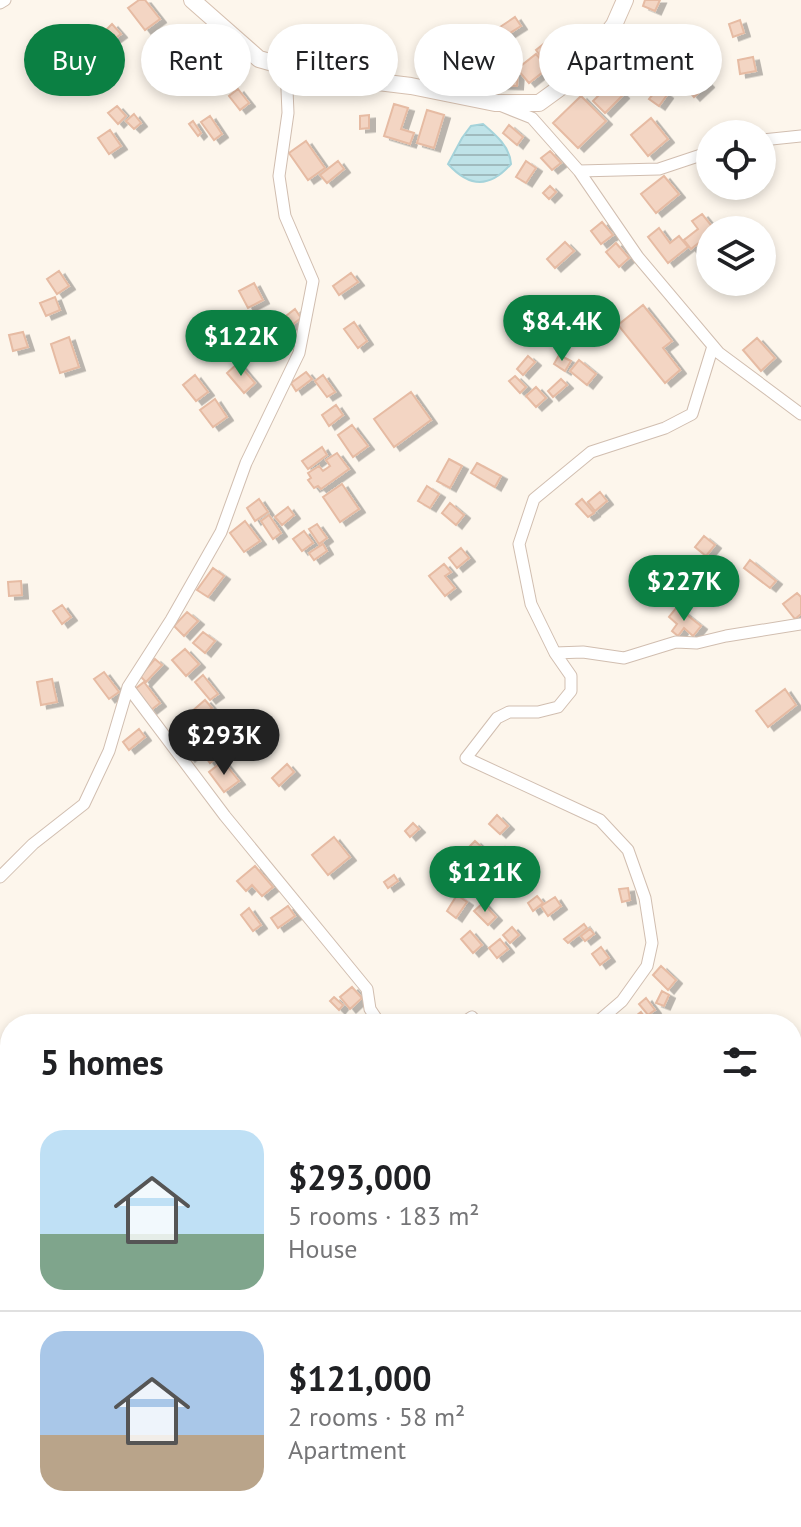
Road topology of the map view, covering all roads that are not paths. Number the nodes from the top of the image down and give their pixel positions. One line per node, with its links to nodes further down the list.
1 (192, 0): 3 (main road)
2 (625, 0): 6 (main road)
3 (267, 61)
4 (398, 84): 6 (main road)
5 (287, 96): 15 (street)
6 (495, 103): 10 (street)
7 (801, 136): 8 (street)
8 (776, 139)
9 (696, 157): 10 (street)
10 (579, 171): 11 (street)
11 (713, 346): 12 (street); 14 (street)
12 (801, 414)
13 (801, 624): 14 (street)
14 (555, 653): 18 (street)
15 (128, 687): 16 (street); 17 (street)
16 (0, 877)
17 (373, 1014)
18 (607, 1014)

